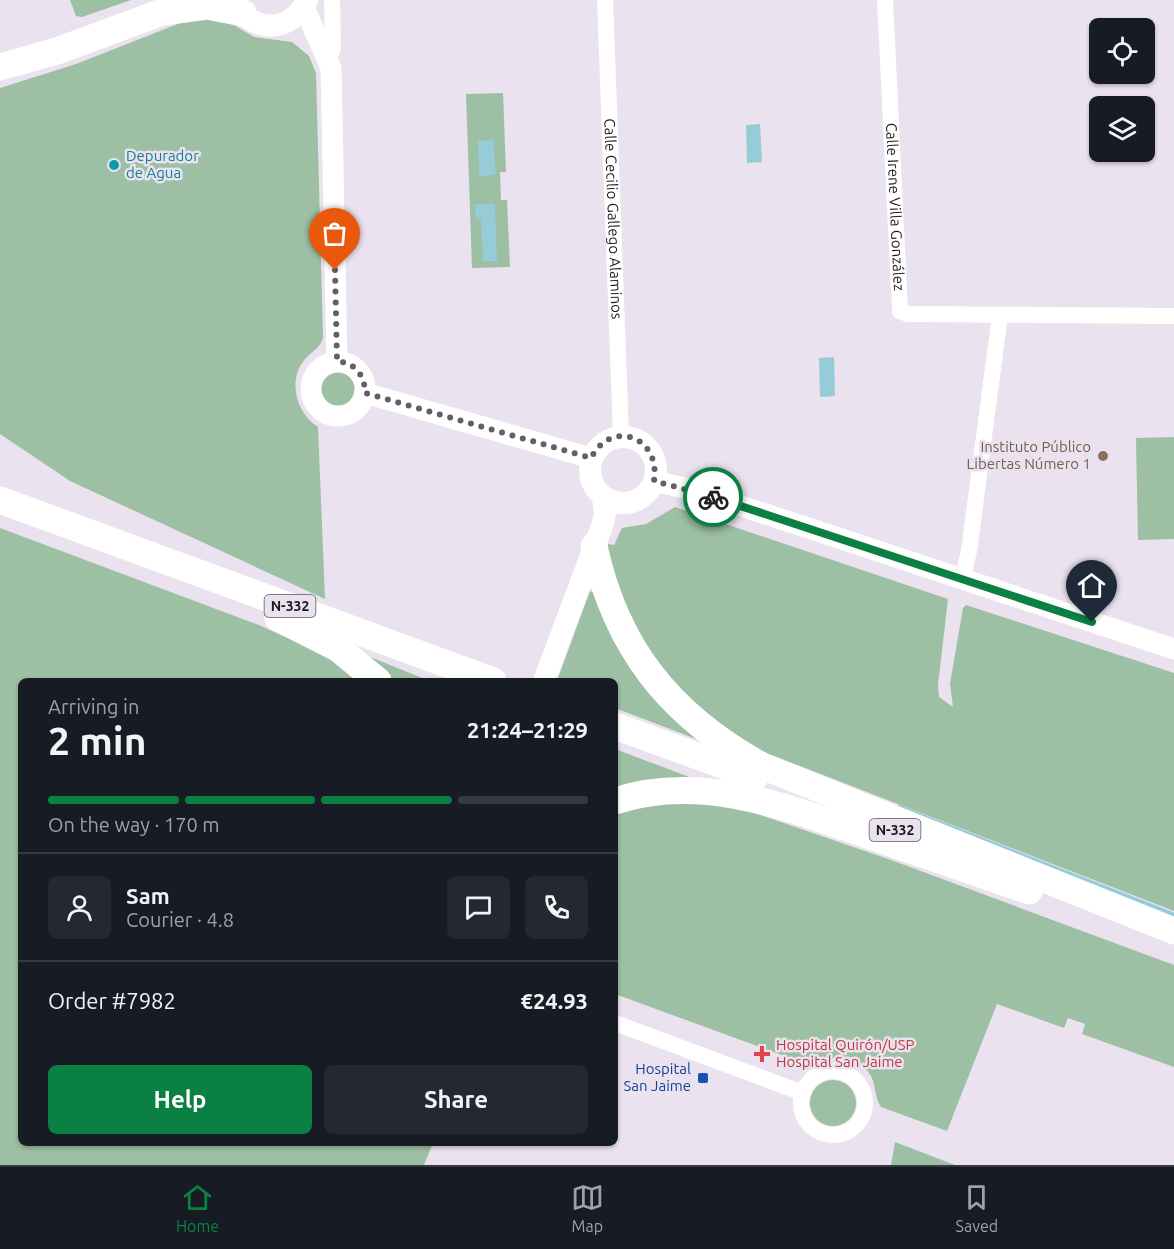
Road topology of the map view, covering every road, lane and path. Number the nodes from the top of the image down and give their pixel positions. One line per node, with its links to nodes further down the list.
1 (332, 0): 8 (street)
2 (605, 0): 14 (street, Calle Cecilio Gallego Alaminos)
3 (885, 0): 10 (street, Calle Irene Villa González)
4 (305, 4): 7 (main road); 8 (street)
5 (172, 6): 6 (highway); 9 (highway)
6 (239, 7): 7 (main road)
7 (284, 24): 8 (street)
8 (323, 51): 12 (street)
9 (0, 67)
10 (1000, 315): 11 (street, Calle Irene Villa González); 21 (street)
11 (1174, 315)
12 (337, 361): 13 (street); 13 (street)
13 (365, 393): 15 (street)
14 (621, 436): 15 (main road); 16 (main road)
15 (591, 458): 18 (main road)
16 (654, 481): 18 (main road); 21 (street)
17 (0, 500): 19 (highway, N-332)
18 (612, 500): 20 (main road)
19 (87, 532): 23 (highway); 24 (highway, N-332)
20 (598, 536): 25 (main road); 28 (highway, N-332)
21 (962, 580): 22 (street)
22 (1174, 649)
23 (374, 678)
24 (485, 678)
25 (545, 678)
26 (618, 727): 28 (highway, N-332)
27 (618, 800): 29 (highway)
28 (1174, 933)
29 (1174, 940)
30 (618, 1024): 31 (street)
31 (803, 1093)

